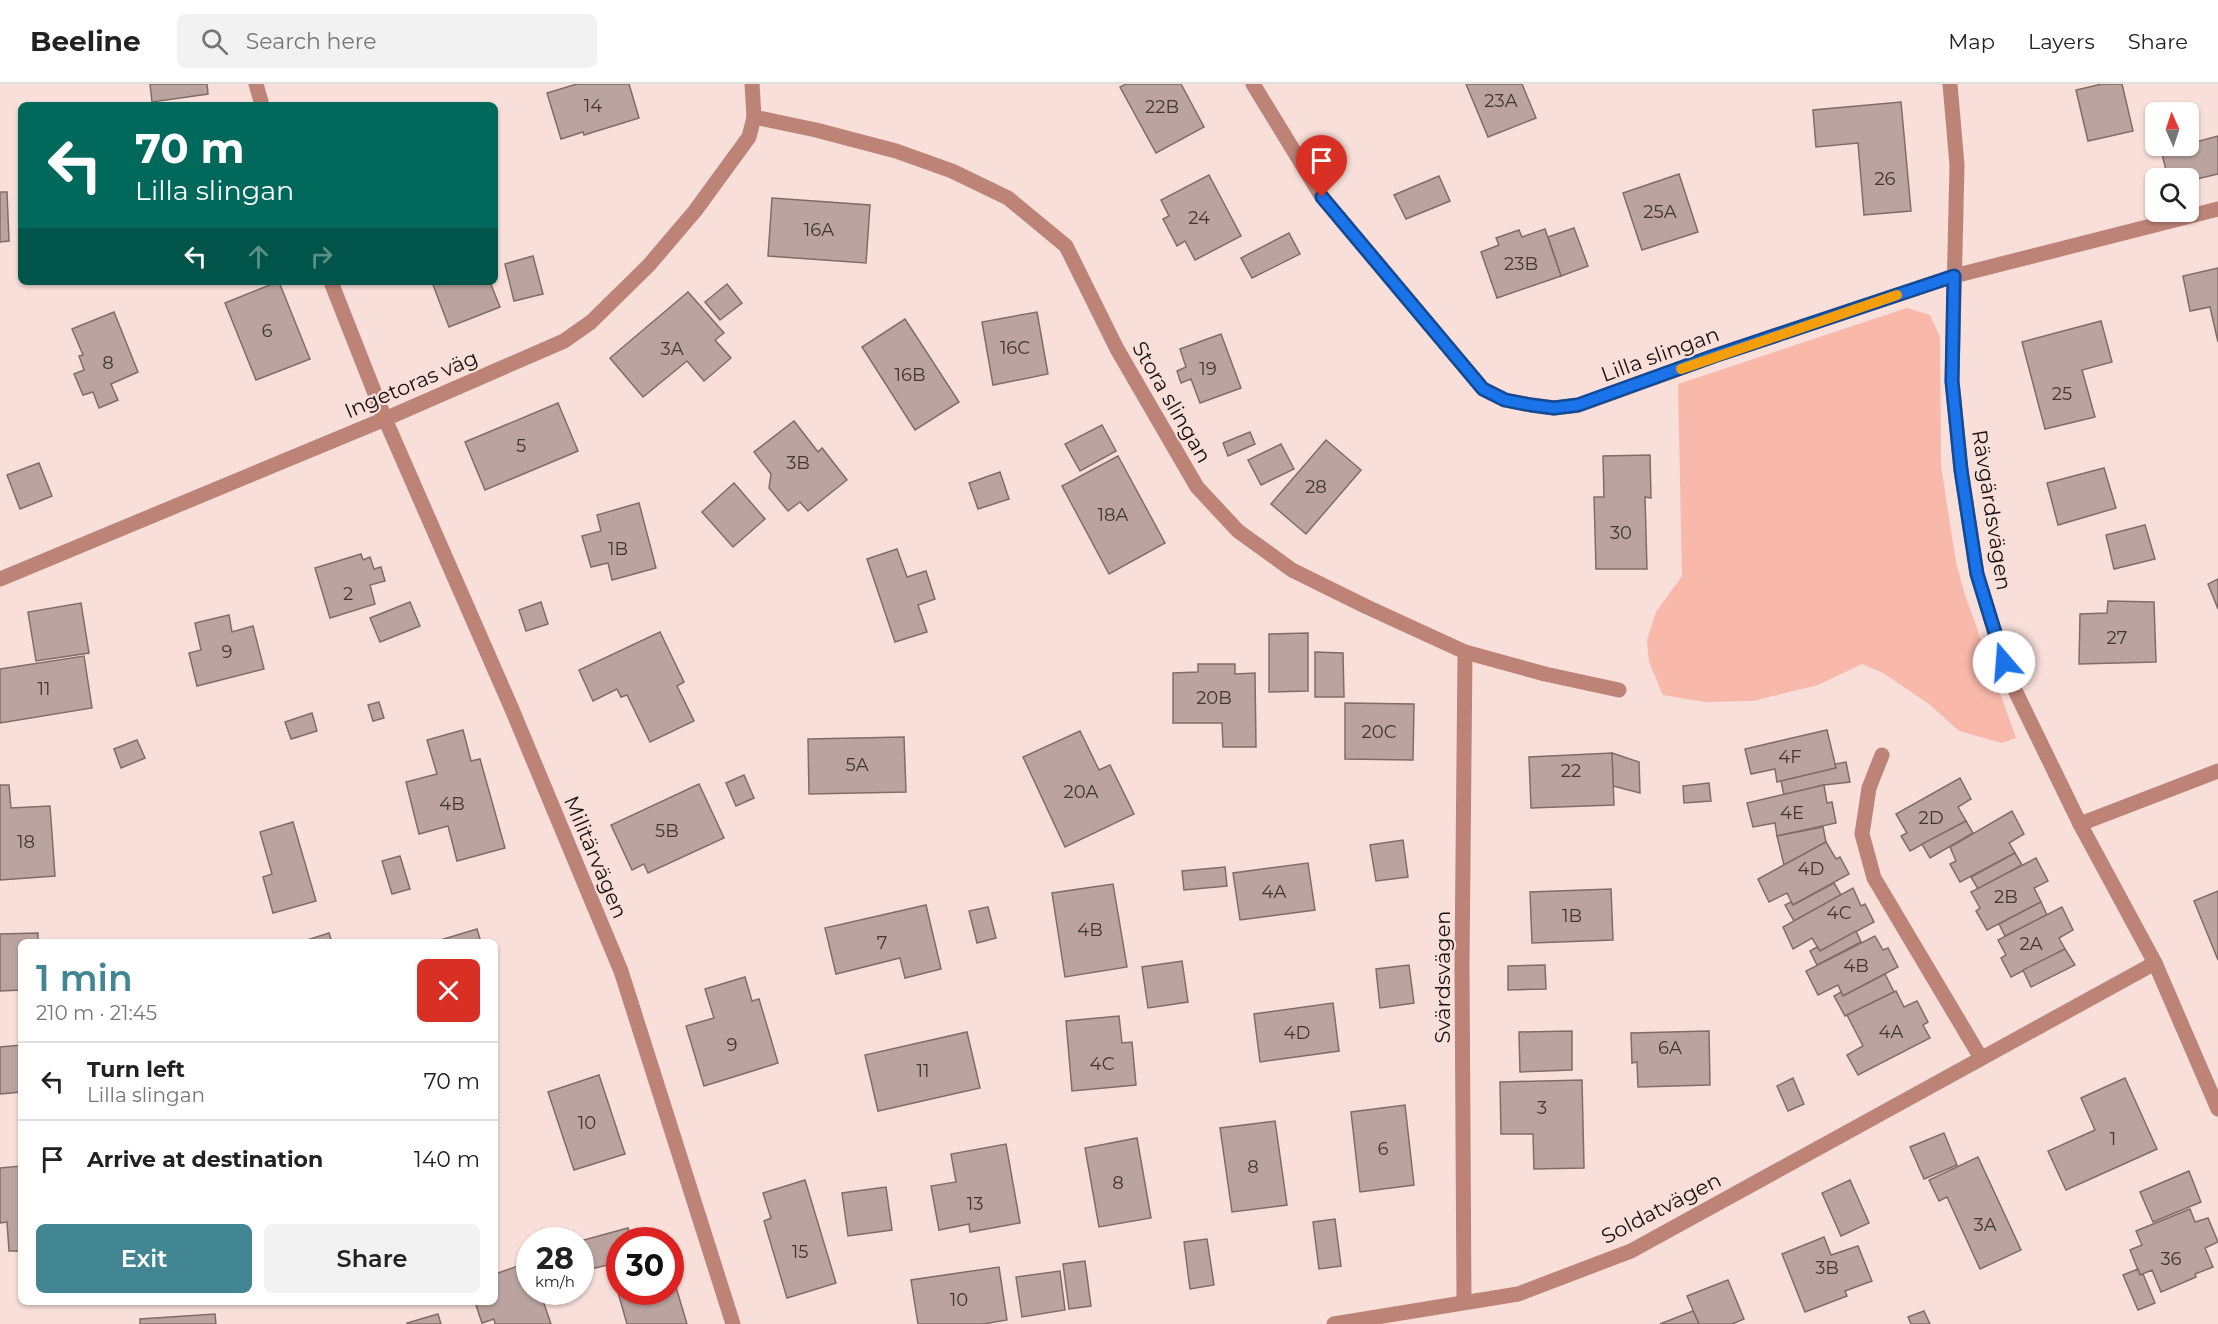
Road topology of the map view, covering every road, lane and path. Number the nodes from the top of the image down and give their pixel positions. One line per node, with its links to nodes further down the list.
1 (256, 84): 5 (street)
2 (752, 84): 6 (street)
3 (1253, 84): 8 (street, Lilla slingan)
4 (1950, 84): 8 (street, Rävgärdsvägen)
5 (261, 102)
6 (754, 117): 10 (street, Ingetoras väg); 12 (street, Stora slingan)
7 (2218, 209): 8 (street, Lilla slingan)
8 (1954, 276): 16 (street, Rävgärdsvägen)
9 (332, 285): 10 (street, Militärvägen)
10 (385, 419): 11 (street, Ingetoras väg); 21 (street, Militärvägen)
11 (0, 579)
12 (1465, 652): 13 (street, Stora slingan); 20 (street, Svärdsvägen)
13 (1619, 690)
14 (1882, 755): 18 (street)
15 (2218, 771): 16 (street)
16 (2080, 824): 17 (street, Rävgärdsvägen)
17 (2155, 963): 18 (street, Soldatvägen); 19 (street, Rävgärdsvägen)
18 (1981, 1058): 20 (street, Soldatvägen)
19 (2218, 1109)
20 (1464, 1301): 22 (street, Soldatvägen)
21 (733, 1324)
22 (1334, 1324)

